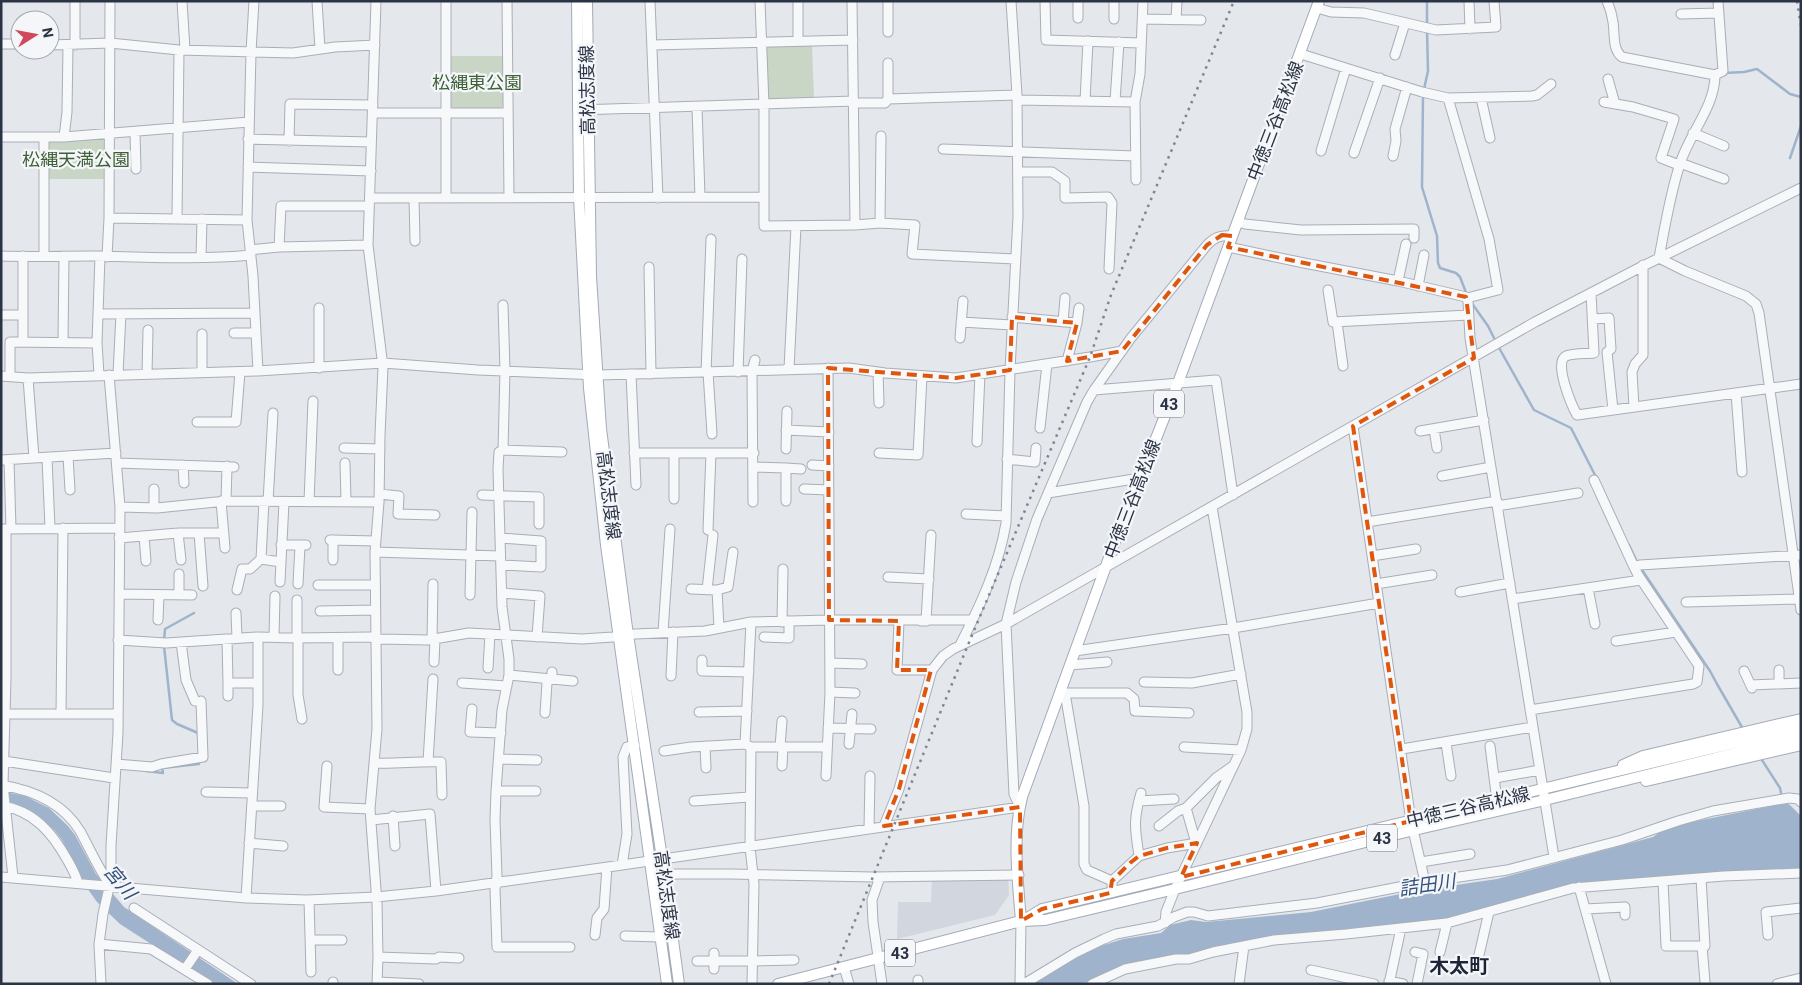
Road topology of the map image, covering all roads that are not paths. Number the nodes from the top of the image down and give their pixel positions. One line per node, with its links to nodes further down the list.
1 (75, 1): 46 (street)
2 (110, 1): 42 (street)
3 (182, 1): 49 (street)
4 (254, 1): 50 (street)
5 (317, 1): 48 (street)
6 (376, 1): 44 (street)
7 (446, 1): 75 (street)
8 (507, 1): 76 (street)
9 (577, 1): 74 (main road, 高松志度線)
10 (587, 1): 74 (main road, 高松志度線)
11 (650, 1): 47 (street)
12 (760, 1): 39 (street)
13 (798, 1): 40 (street)
14 (852, 1): 37 (street)
15 (888, 1): 36 (street)
16 (1011, 1): 60 (street)
17 (1045, 1): 38 (street)
18 (1078, 1): 29 (street)
19 (1114, 1): 30 (street)
20 (1143, 1): 31 (street)
21 (1177, 1): 32 (street)
22 (1468, 1): 35 (street)
23 (1494, 1): 35 (street)
24 (1608, 1): 55 (street)
25 (1718, 1): 27 (street)
26 (1318, 4): 34 (street); 51 (main road, 中徳三谷高松線 / 43)
27 (1719, 13): 28 (street); 55 (street)
28 (1681, 14)
29 (1078, 18)
30 (1114, 19)
31 (1142, 19): 32 (street); 43 (street)
32 (1176, 20): 33 (street)
33 (1201, 20)
34 (1406, 23): 35 (street); 52 (street)
35 (1470, 28)
36 (888, 32)
37 (853, 40): 40 (street); 66 (street)
38 (1088, 41): 41 (street); 64 (street)
39 (761, 42): 40 (street); 47 (street); 70 (street)
40 (798, 42)
41 (1119, 42): 43 (street); 65 (street)
42 (110, 43): 46 (street); 49 (street); 81 (street)
43 (1142, 43): 67 (street)
44 (375, 44): 48 (street); 73 (street)
45 (60, 45): 46 (street)
46 (71, 45): 84 (street)
47 (652, 45): 72 (street)
48 (320, 49): 50 (street)
49 (182, 50): 50 (street); 78 (street)
50 (251, 52): 77 (street)
51 (1301, 54): 54 (street); 117 (main road, 中徳三谷高松線 / 43)
52 (1395, 55)
53 (888, 63): 63 (street)
54 (1346, 68): 56 (street); 92 (street)
55 (1715, 75): 80 (street)
56 (1380, 78): 59 (street); 94 (street)
57 (1608, 79): 69 (street)
58 (1551, 84): 62 (street)
59 (1407, 87): 61 (street); 96 (street)
60 (1017, 98): 63 (street); 64 (street); 93 (street)
61 (1448, 98): 62 (street); 146 (street)
62 (1481, 98): 86 (street)
63 (888, 99): 66 (street)
64 (1085, 101): 65 (street)
65 (1116, 101): 67 (street)
66 (854, 102): 70 (street); 119 (street)
67 (1135, 102): 95 (street)
68 (1604, 102): 69 (street)
69 (1615, 104): 97 (street)
70 (764, 105): 71 (street); 109 (street)
71 (696, 107): 72 (street); 108 (street)
72 (655, 108): 74 (street); 111 (street)
73 (373, 109): 75 (street); 88 (street); 89 (street)
74 (583, 110): 107 (main road, 高松志度線)
75 (446, 113): 76 (street); 105 (street)
76 (508, 113): 106 (street)
77 (249, 122): 78 (street); 87 (street)
78 (179, 128): 79 (street); 114 (street)
79 (136, 133): 81 (street); 99 (street)
80 (1693, 133): 90 (street); 97 (street)
81 (109, 135): 84 (street); 113 (street)
82 (881, 136): 118 (street)
83 (1, 137): 85 (street)
84 (64, 137): 85 (street)
85 (44, 138): 128 (street)
86 (1490, 138)
87 (248, 140): 88 (street); 98 (street)
88 (289, 141): 89 (street)
89 (372, 142): 100 (street)
90 (1724, 146)
91 (943, 150): 93 (street)
92 (1321, 151)
93 (1017, 152): 95 (street); 101 (street)
94 (1354, 153)
95 (1135, 156): 103 (street)
96 (1393, 156)
97 (1680, 164): 102 (street); 135 (street)
98 (248, 167): 100 (street); 116 (street)
99 (136, 169)
100 (371, 171): 112 (street)
101 (1018, 172): 137 (street); 140 (street)
102 (1724, 179)
103 (1136, 180)
104 (1801, 188): 135 (street)
105 (446, 197): 106 (street); 110 (street)
106 (509, 197): 107 (street)
107 (584, 197): 111 (street); 194 (main road, 高松志度線)
108 (700, 197): 109 (street); 111 (street)
109 (763, 197): 120 (street)
110 (414, 198): 112 (street); 122 (street)
111 (658, 198)
112 (369, 202): 124 (street); 126 (street)
113 (109, 218): 114 (street); 133 (street)
114 (177, 219): 115 (street)
115 (202, 219): 116 (street); 134 (street)
116 (247, 220): 127 (street)
117 (1237, 222): 121 (main road, 中徳三谷高松線 / 43); 141 (street)
118 (880, 223): 119 (street); 137 (street)
119 (856, 225): 120 (street)
120 (796, 226): 181 (street)
121 (1232, 236): 125 (main road, 中徳三谷高松線 / 43); 171 (street)
122 (416, 240)
123 (711, 240): 191 (street)
124 (368, 245): 126 (street); 177 (street)
125 (1228, 247): 141 (street); 202 (main road, 中徳三谷高松線 / 43)
126 (279, 248): 127 (street)
127 (251, 253): 134 (street); 151 (street)
128 (44, 255): 131 (street); 132 (street)
129 (1424, 255): 142 (street)
130 (1, 256): 131 (street)
131 (23, 256): 155 (street)
132 (64, 256): 133 (street); 169 (street)
133 (104, 257): 134 (street); 152 (street)
134 (201, 257)
135 (1658, 258): 138 (street); 204 (street)
136 (742, 259): 189 (street)
137 (1014, 259): 158 (street)
138 (1643, 265): 144 (street); 209 (street)
139 (648, 267): 196 (street)
140 (1109, 269)
141 (1398, 281): 142 (street)
142 (1418, 286): 146 (street)
143 (1328, 290): 161 (street)
144 (1591, 292): 157 (street); 174 (street)
145 (1065, 298): 160 (street)
146 (1467, 298): 156 (street)
147 (963, 302): 159 (street)
148 (503, 305): 183 (street)
149 (319, 308): 180 (street)
150 (1079, 308): 162 (street)
151 (255, 313): 153 (street); 165 (street)
152 (99, 314): 153 (street); 170 (street)
153 (121, 314): 192 (street)
154 (1, 315): 155 (street)
155 (23, 315): 168 (street)
156 (1469, 315): 161 (street); 174 (street)
157 (1593, 319): 172 (street); 173 (street)
158 (1012, 321): 159 (street); 160 (street); 184 (street)
159 (961, 322): 167 (street)
160 (1063, 322): 162 (street)
161 (1337, 322): 179 (street)
162 (1077, 323): 176 (street)
163 (148, 330): 193 (street)
164 (234, 333): 165 (street)
165 (256, 333): 185 (street)
166 (202, 334): 187 (street)
167 (960, 338)
168 (23, 342): 169 (street); 199 (street)
169 (63, 342): 170 (street)
170 (97, 343): 198 (street)
171 (1122, 351): 176 (street); 205 (street)
172 (1607, 352): 173 (street); 210 (street)
173 (1594, 353): 210 (street)
174 (1474, 358): 213 (street); 215 (street)
175 (755, 360): 186 (street)
176 (1067, 361): 178 (street)
177 (383, 364): 180 (street); 183 (street); 227 (street)
178 (1047, 364): 184 (street); 216 (street)
179 (1343, 366)
180 (319, 368): 185 (street)
181 (789, 368): 182 (street); 186 (street)
182 (828, 368): 190 (street); 219 (street)
183 (505, 370): 194 (street); 228 (street)
184 (1010, 370): 197 (street); 239 (street)
185 (258, 371): 188 (street)
186 (752, 371): 189 (street); 233 (street)
187 (202, 372): 188 (street); 193 (street)
188 (240, 372): 214 (street)
189 (738, 372): 191 (street)
190 (878, 372): 200 (street); 208 (street)
191 (707, 373): 196 (street); 221 (street)
192 (113, 374): 193 (street); 198 (street); 238 (street)
193 (147, 374)
194 (593, 374): 195 (street); 362 (main road, 高松志度線)
195 (631, 374): 196 (street); 230 (street)
196 (651, 374)
197 (980, 374): 200 (street); 222 (street)
198 (98, 375): 201 (street)
199 (6, 376): 201 (street)
200 (922, 376): 234 (street)
201 (28, 378): 236 (street)
202 (1178, 383): 205 (street); 251 (main road, 中徳三谷高松線 / 43); 263 (street)
203 (1801, 384): 204 (street)
204 (1769, 389): 206 (street); 301 (street)
205 (1094, 390): 259 (street)
206 (1736, 393): 209 (street); 249 (street)
207 (313, 401): 271 (street)
208 (879, 403)
209 (1634, 407): 210 (street)
210 (1613, 410)
211 (787, 411): 218 (street)
212 (273, 413): 269 (street)
213 (1484, 420): 217 (street); 246 (street)
214 (197, 422)
215 (1353, 426): 263 (street); 281 (street)
216 (1040, 428)
217 (1434, 429): 220 (street); 226 (street)
218 (786, 430): 219 (street); 224 (street)
219 (829, 432): 244 (street)
220 (1420, 432)
221 (712, 434)
222 (977, 442)
223 (344, 448): 227 (street)
224 (786, 448)
225 (1036, 448): 239 (street)
226 (1436, 448)
227 (380, 449): 264 (street)
228 (503, 450): 229 (street); 262 (street)
229 (562, 452)
230 (634, 453): 231 (street); 254 (street)
231 (674, 453): 232 (street); 265 (street)
232 (711, 453): 233 (street); 326 (street)
233 (754, 453): 245 (street)
234 (879, 453)
235 (68, 456): 237 (street); 238 (street); 257 (street)
236 (34, 458): 237 (street); 240 (street)
237 (47, 458): 283 (street)
238 (116, 458): 242 (street); 274 (street)
239 (1007, 458): 280 (street)
240 (5, 460): 285 (street)
241 (345, 463): 267 (street)
242 (183, 465): 253 (street); 266 (street)
243 (812, 465): 244 (street)
244 (829, 466): 258 (street)
245 (754, 467): 247 (street); 272 (street)
246 (1491, 467): 250 (street); 273 (street)
247 (786, 468): 248 (street); 268 (street)
248 (801, 469)
249 (1742, 472)
250 (1442, 476)
251 (1140, 478): 259 (street); 309 (main road, 中徳三谷高松線 / 43)
252 (1594, 480): 310 (street)
253 (184, 483)
254 (636, 485)
255 (154, 489): 276 (street)
256 (804, 489): 258 (street)
257 (70, 490)
258 (829, 490): 346 (street)
259 (1048, 493): 353 (street)
260 (1578, 493): 273 (street)
261 (482, 494): 262 (street)
262 (500, 495): 282 (street); 293 (street)
263 (1233, 495): 275 (street)
264 (379, 498): 267 (street); 278 (street); 294 (street)
265 (674, 499)
266 (224, 501): 269 (street); 276 (street); 290 (street)
267 (346, 501): 271 (street)
268 (786, 501)
269 (266, 502): 270 (street); 303 (street)
270 (284, 502): 271 (street); 295 (street)
271 (309, 502)
272 (753, 502)
273 (1497, 503): 281 (street); 317 (street)
274 (120, 507): 276 (street); 287 (street)
275 (1212, 507): 309 (street); 356 (street)
276 (154, 508)
277 (472, 512): 300 (street)
278 (435, 514)
279 (966, 514): 280 (street)
280 (1006, 516): 347 (street)
281 (1367, 522): 302 (street)
282 (539, 524)
283 (50, 528): 284 (street); 285 (street)
284 (63, 528): 287 (street); 415 (street)
285 (6, 529): 394 (street)
286 (670, 529): 357 (street)
287 (120, 533): 292 (street); 330 (street)
288 (178, 533): 289 (street); 292 (street); 304 (street)
289 (199, 533): 290 (street); 322 (street)
290 (224, 533): 296 (street)
291 (931, 535): 315 (street)
292 (144, 536): 307 (street)
293 (500, 538): 306 (street); 306 (street)
294 (376, 541): 298 (street); 305 (street)
295 (281, 545): 308 (street); 308 (street)
296 (225, 548)
297 (1416, 549): 302 (street)
298 (375, 552): 300 (street); 321 (street)
299 (733, 552): 327 (street)
300 (471, 555): 306 (street); 334 (street)
301 (1797, 555): 310 (street); 337 (street)
302 (1372, 556): 319 (street)
303 (261, 559): 308 (street); 325 (street)
304 (180, 560)
305 (333, 560)
306 (500, 560): 329 (street)
307 (146, 561)
308 (281, 562)
309 (1107, 566): 353 (street); 377 (main road, 中徳三谷高松線 / 43)
310 (1634, 566): 316 (street)
311 (783, 569): 352 (street)
312 (179, 574): 332 (street)
313 (1432, 575): 319 (street)
314 (888, 577): 315 (street)
315 (928, 579): 350 (street)
316 (1641, 580): 323 (street); 359 (street)
317 (1510, 583): 328 (street); 336 (street)
318 (433, 584): 373 (street)
319 (1376, 584): 340 (street)
320 (318, 585): 321 (street)
321 (375, 585): 341 (street)
322 (203, 586)
323 (1588, 588): 336 (street); 354 (street)
324 (691, 589): 326 (street)
325 (237, 590)
326 (707, 590): 327 (street)
327 (717, 590): 355 (street)
328 (1460, 592)
329 (502, 593): 361 (street); 365 (street)
330 (119, 594): 331 (street); 372 (street)
331 (159, 595): 332 (street); 345 (street)
332 (179, 595): 333 (street)
333 (192, 595)
334 (470, 595)
335 (275, 596): 364 (street)
336 (1512, 599): 409 (street)
337 (1799, 599): 339 (street); 342 (street)
338 (297, 600): 368 (street)
339 (1686, 602)
340 (1379, 603): 356 (street); 439 (street)
341 (375, 610): 343 (street); 370 (street)
342 (1801, 610)
343 (320, 611)
344 (236, 613): 367 (street)
345 (158, 620)
346 (829, 620): 348 (street); 352 (street); 381 (street)
347 (972, 620): 350 (street); 376 (street)
348 (876, 621): 349 (street); 350 (street)
349 (899, 621): 350 (street); 386 (street)
350 (926, 621)
351 (751, 622): 352 (street); 355 (street); 389 (street)
352 (786, 622): 366 (street)
353 (1006, 624): 376 (street); 475 (street)
354 (1595, 624)
355 (719, 628): 358 (street)
356 (1233, 628): 377 (street); 390 (street)
357 (663, 632): 358 (street); 362 (street)
358 (673, 632): 393 (street)
359 (1676, 632): 374 (street); 409 (street)
360 (490, 634): 361 (street); 373 (street); 384 (street)
361 (505, 635): 365 (street); 391 (street)
362 (624, 636): 365 (street); 432 (main road, 高松志度線); 492 (main road, 高松志度線)
363 (258, 637): 364 (street); 367 (street); 399 (street)
364 (274, 637): 368 (street)
365 (537, 637)
366 (764, 637)
367 (237, 638): 371 (street)
368 (297, 638): 369 (street); 418 (street)
369 (338, 638): 370 (street); 385 (street)
370 (375, 638): 373 (street); 446 (street)
371 (227, 639): 375 (street); 398 (street)
372 (118, 640): 375 (street); 416 (street)
373 (434, 640): 379 (street)
374 (1616, 641)
375 (181, 642): 447 (street)
376 (960, 645): 386 (street)
377 (1075, 651): 383 (main road, 中徳三谷高松線 / 43)
378 (702, 660): 389 (street)
379 (434, 662)
380 (1107, 662): 383 (street)
381 (830, 663): 382 (street); 404 (street)
382 (862, 664)
383 (1070, 665): 406 (main road, 中徳三谷高松線 / 43)
384 (488, 668)
385 (338, 670)
386 (932, 670): 481 (street)
387 (1779, 670): 401 (street)
388 (1744, 671): 401 (street)
389 (749, 672): 410 (street)
390 (1241, 674): 397 (street); 440 (street)
391 (509, 675): 392 (street); 403 (street)
392 (551, 676): 396 (street); 412 (street)
393 (671, 676)
394 (4, 679): 414 (street)
395 (433, 679): 445 (street)
396 (573, 681)
397 (1144, 682)
398 (228, 683): 399 (street); 407 (street)
399 (258, 683): 464 (street)
400 (462, 683): 403 (street)
401 (1779, 684): 402 (street)
402 (1801, 684)
403 (507, 686): 426 (street)
404 (830, 692): 405 (street); 423 (street)
405 (855, 693)
406 (1062, 693): 413 (street); 475 (main road, 中徳三谷高松線 / 43); 506 (street)
407 (228, 696)
408 (472, 708): 426 (street)
409 (1530, 710): 421 (street)
410 (747, 711): 411 (street); 430 (street)
411 (699, 712)
412 (546, 713)
413 (1189, 713)
414 (5, 714): 415 (street); 444 (street)
415 (61, 714): 416 (street)
416 (118, 714): 447 (street)
417 (852, 714): 424 (street)
418 (302, 719)
419 (1801, 719): 453 (main road)
420 (782, 721): 436 (street)
421 (1533, 727): 428 (street); 452 (street)
422 (1801, 727): 435 (main road, 中徳三谷高松線 / 43)
423 (828, 728): 424 (street); 437 (street)
424 (850, 729): 425 (street); 429 (street)
425 (871, 729)
426 (501, 733): 442 (street)
427 (1801, 736): 435 (main road, 中徳三谷高松線 / 43)
428 (1446, 743): 439 (street); 456 (street)
429 (849, 744)
430 (748, 745): 433 (street); 436 (street); 467 (street)
431 (1801, 745): 459 (main road)
432 (635, 746): 493 (main road, 高松志度線); 495 (street)
433 (705, 746): 441 (street); 451 (street)
434 (1490, 746): 458 (street)
435 (1740, 746): 453 (main road, 中徳三谷高松線 / 43); 459 (main road, 中徳三谷高松線 / 43)
436 (781, 747): 437 (street); 449 (street)
437 (826, 747): 454 (street)
438 (1184, 747): 440 (street)
439 (1402, 749): 480 (street)
440 (1240, 750): 450 (street)
441 (664, 751)
442 (500, 759): 443 (street); 461 (street)
443 (537, 760)
444 (4, 761): 457 (street); 460 (street)
445 (428, 762): 446 (street); 465 (street)
446 (374, 763): 477 (street)
447 (116, 764): 457 (street)
448 (327, 766): 477 (street)
449 (782, 766)
450 (1233, 766): 476 (street); 485 (street)
451 (706, 768)
452 (1540, 770): 458 (street); 466 (street)
453 (1602, 775): 466 (main road, 中徳三谷高松線 / 43)
454 (826, 776)
455 (870, 776): 483 (street)
456 (1451, 776)
457 (114, 778): 511 (street)
458 (1495, 778): 469 (street)
459 (1612, 783): 466 (main road, 中徳三谷高松線 / 43)
460 (3, 787): 472 (street); 511 (street)
461 (496, 790): 462 (street); 508 (street)
462 (536, 791)
463 (206, 792): 464 (street)
464 (252, 793): 473 (street)
465 (442, 795)
466 (1544, 795): 469 (main road, 中徳三谷高松線 / 43); 480 (main road, 中徳三谷高松線 / 43); 491 (street)
467 (749, 797): 470 (street); 488 (street)
468 (1174, 799): 490 (street)
469 (1497, 800): 480 (main road, 中徳三谷高松線 / 43)
470 (694, 801)
471 (1801, 802): 491 (street)
472 (4, 805): 504 (street); 510 (street)
473 (252, 806): 474 (street); 484 (street)
474 (281, 806)
475 (1020, 807): 481 (street); 499 (main road, 中徳三谷高松線 / 43)
476 (1186, 808): 482 (street); 485 (street)
477 (370, 809): 479 (street)
478 (393, 816): 479 (street); 487 (street); 514 (street)
479 (371, 820): 516 (street)
480 (1413, 825): 494 (street); 503 (main road, 中徳三谷高松線 / 43); 513 (main road, 中徳三谷高松線 / 43)
481 (884, 826): 483 (street)
482 (1159, 826)
483 (869, 829): 488 (street)
484 (249, 843): 486 (street); 517 (street)
485 (1196, 843): 490 (street); 503 (street)
486 (283, 846)
487 (395, 846)
488 (750, 847): 492 (street); 498 (street)
489 (1470, 854): 494 (street)
490 (1139, 856): 506 (street)
491 (1554, 857): 509 (street)
492 (662, 859): 493 (street); 501 (main road, 高松志度線)
493 (650, 861): 495 (street); 531 (main road, 高松志度線)
494 (1421, 862): 509 (street)
495 (622, 865): 496 (street)
496 (607, 867): 508 (street); 528 (street)
497 (1801, 873): 505 (street)
498 (754, 874): 501 (street); 502 (street); 547 (street)
499 (1019, 875): 502 (street); 524 (main road, 中徳三谷高松線 / 43)
500 (1, 876): 504 (street)
501 (664, 876): 561 (main road, 高松志度線)
502 (880, 877): 543 (street)
503 (1181, 877): 513 (street); 515 (main road, 中徳三谷高松線 / 43)
504 (13, 878): 510 (street)
505 (1701, 878): 507 (street); 536 (street)
506 (1112, 881): 515 (street)
507 (1663, 881): 512 (street); 536 (street)
508 (496, 882): 514 (street); 537 (street)
509 (1425, 882): 525 (street)
510 (79, 883): 511 (street)
511 (109, 887): 517 (street); 534 (street)
512 (1579, 888): 522 (street); 523 (street)
513 (1175, 889): 524 (main road, 中徳三谷高松線 / 43); 525 (street)
514 (436, 891): 516 (street)
515 (1110, 893): 524 (main road, 中徳三谷高松線 / 43)
516 (376, 897): 518 (street); 541 (street)
517 (246, 898): 518 (street)
518 (309, 900): 532 (street)
519 (134, 908): 538 (street)
520 (1625, 908): 522 (street)
521 (1801, 908): 529 (street)
522 (1585, 909): 572 (street)
523 (1489, 912): 526 (street); 544 (street)
524 (1021, 922): 543 (main road, 中徳三谷高松線 / 43); 566 (street)
525 (1165, 923): 566 (street)
526 (1447, 923): 527 (street); 540 (street)
527 (1401, 928): 535 (street); 553 (street)
528 (595, 935)
529 (1768, 935)
530 (625, 936): 531 (street)
531 (660, 938): 560 (main road, 高松志度線)
532 (311, 940): 533 (street); 551 (street)
533 (342, 940)
534 (100, 944): 549 (street); 556 (street)
535 (1244, 946): 567 (street); 568 (street)
536 (1702, 946): 554 (street)
537 (570, 947)
538 (197, 951): 549 (street); 558 (street)
539 (1415, 952): 571 (street)
540 (1440, 952)
541 (378, 957): 542 (street); 555 (street)
542 (459, 958)
543 (878, 959): 548 (main road, 中徳三谷高松線 / 43); 565 (street)
544 (1478, 959)
545 (794, 960): 547 (street)
546 (697, 961): 547 (street)
547 (752, 962): 562 (street)
548 (844, 967): 563 (main road, 中徳三谷高松線 / 43); 564 (street)
549 (186, 969): 557 (street)
550 (1311, 970): 569 (street)
551 (311, 972)
552 (1801, 978): 573 (street)
553 (1389, 982): 570 (street)
554 (1705, 982)
555 (378, 983): 559 (street)
556 (101, 984)
557 (208, 984)
558 (251, 984)
559 (419, 984)
560 (667, 984)
561 (679, 984)
562 (752, 984)
563 (778, 984)
564 (849, 984)
565 (882, 984)
566 (1022, 984)
567 (1092, 984)
568 (1239, 984)
569 (1374, 984)
570 (1403, 984)
571 (1417, 984)
572 (1606, 984)
573 (1777, 984)

